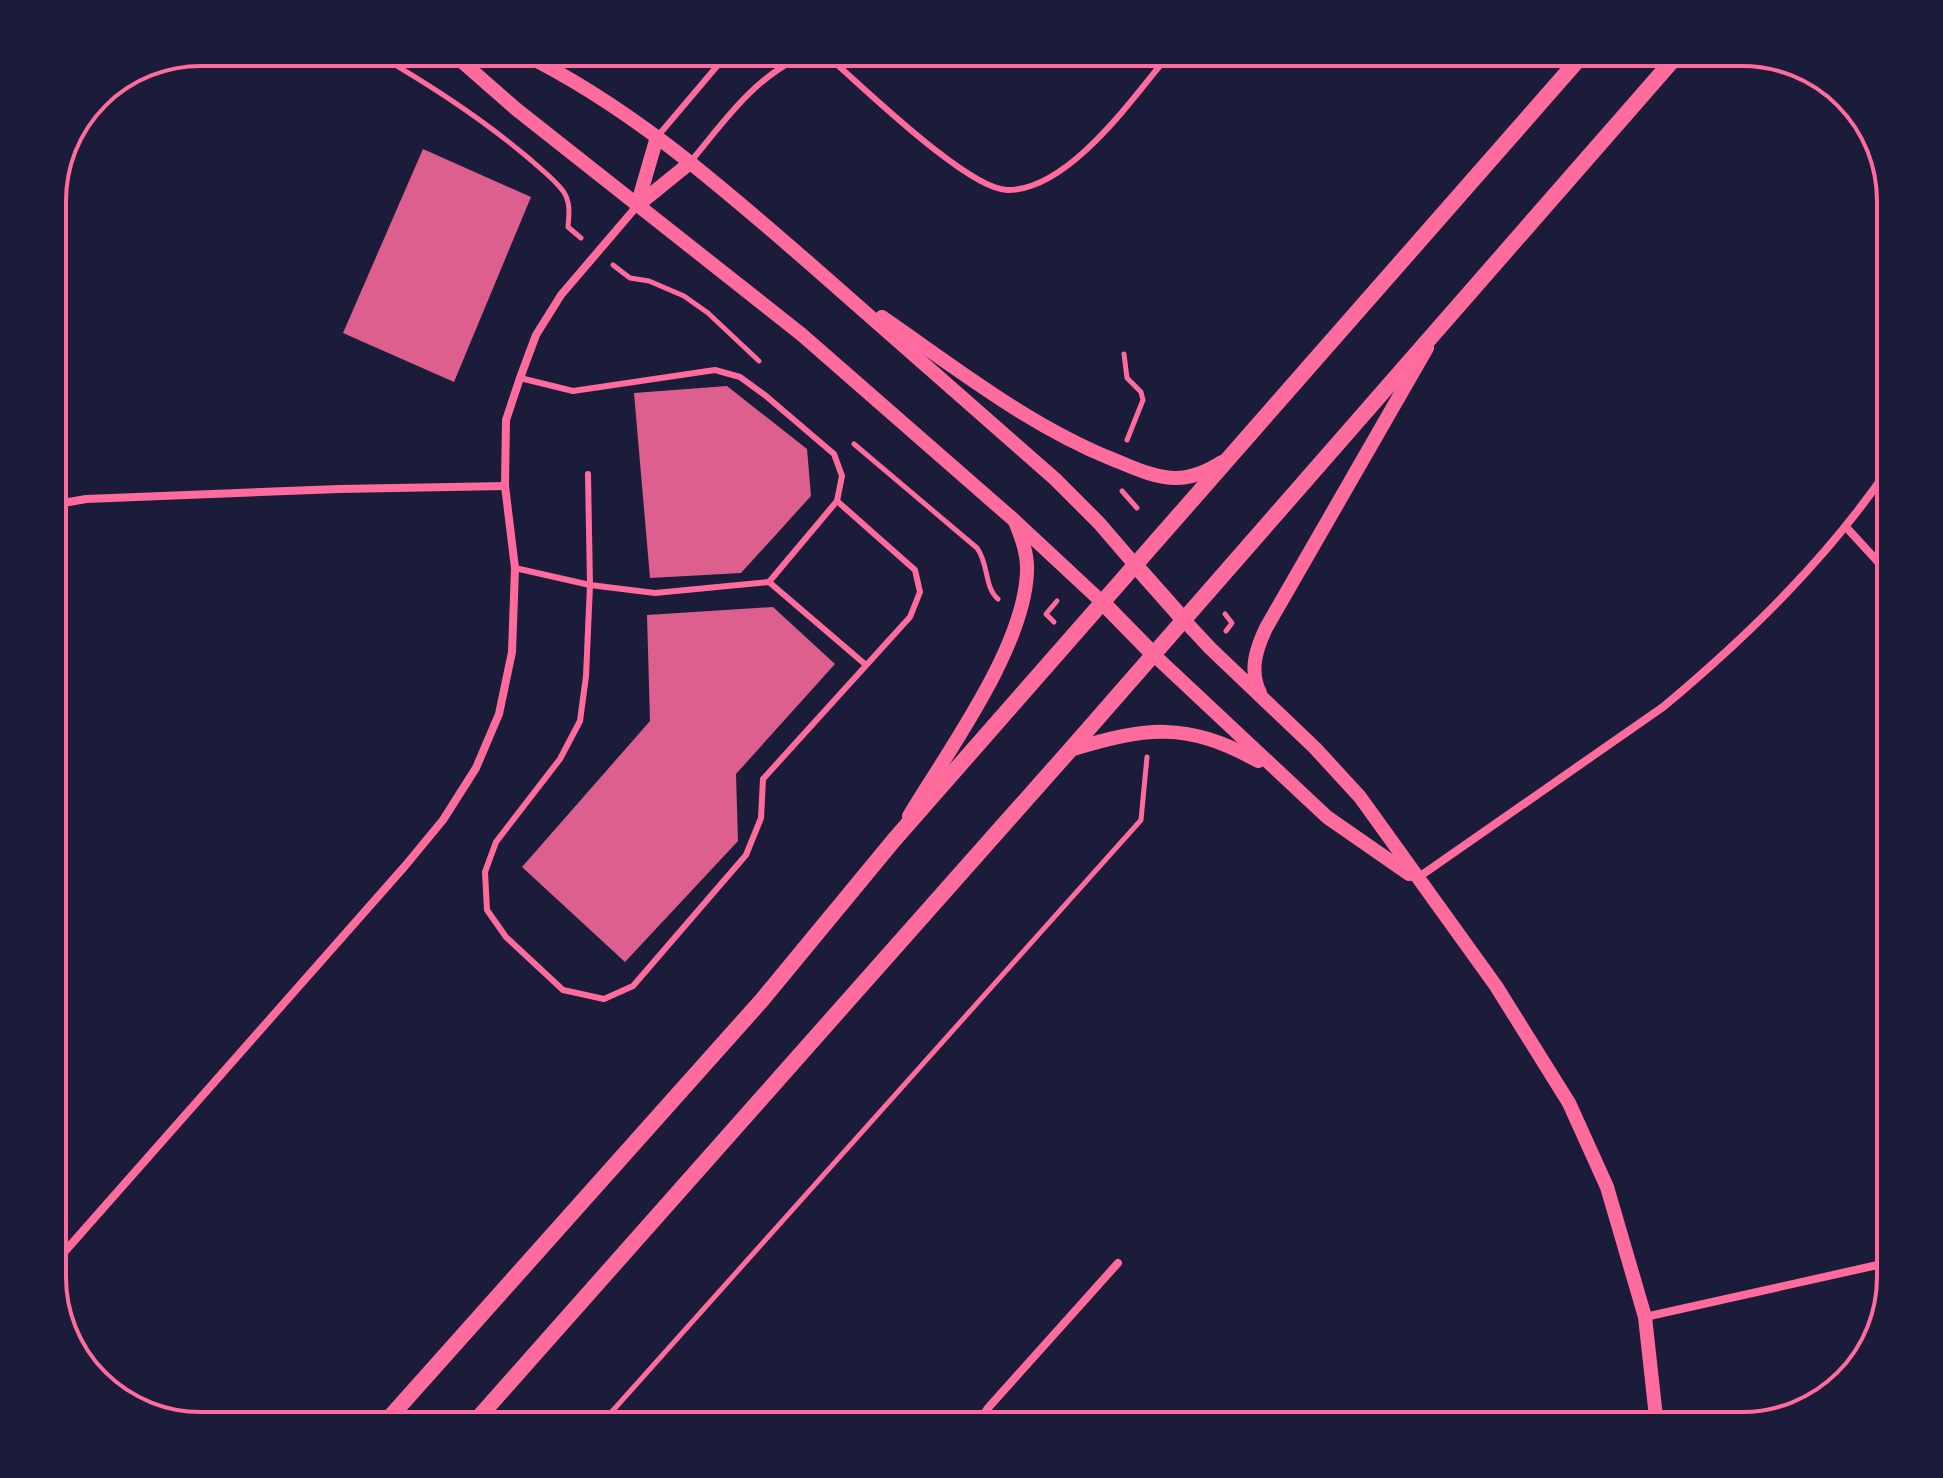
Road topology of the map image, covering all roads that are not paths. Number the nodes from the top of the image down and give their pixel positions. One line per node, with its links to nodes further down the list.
1 (467, 66): 11 (street)
2 (544, 66): 9 (street)
3 (717, 66): 9 (lane)
4 (781, 66): 10 (lane)
5 (839, 66): 6 (lane)
6 (1159, 66)
7 (1573, 66): 15 (main road)
8 (1668, 66): 13 (main road)
9 (657, 137): 10 (street); 11 (street)
10 (691, 162): 11 (street); 12 (street)
11 (637, 206): 14 (street); 21 (street)
12 (832, 283): 15 (street); 24 (street)
13 (1435, 334): 29 (main road); 32 (street)
14 (520, 378): 18 (street); 19 (lane)
15 (1231, 457): 24 (main road)
16 (588, 474): 27 (lane)
17 (1877, 484): 22 (street)
18 (505, 486): 20 (street); 25 (street)
19 (837, 501): 26 (lane); 31 (lane)
20 (66, 503)
21 (1015, 521): 28 (street); 35 (street)
22 (1846, 527): 23 (street); 36 (street)
23 (1877, 561)
24 (1136, 566): 28 (main road); 29 (main road)
25 (515, 568): 27 (lane); 37 (street)
26 (769, 582): 27 (lane); 31 (lane)
27 (590, 585): 31 (lane)
28 (1103, 603): 30 (main road); 35 (main road)
29 (1183, 619): 30 (main road); 32 (street)
30 (1153, 654): 33 (main road); 34 (street)
31 (866, 665)
32 (1267, 704): 36 (street)
33 (1070, 750): 34 (street); 42 (main road)
34 (1290, 785): 36 (street)
35 (894, 840): 41 (main road)
36 (1416, 879): 40 (street)
37 (66, 1250)
38 (1118, 1263): 43 (street)
39 (1877, 1265): 40 (street)
40 (1645, 1317): 44 (street)
41 (394, 1412)
42 (483, 1412)
43 (985, 1412)
44 (1655, 1412)

